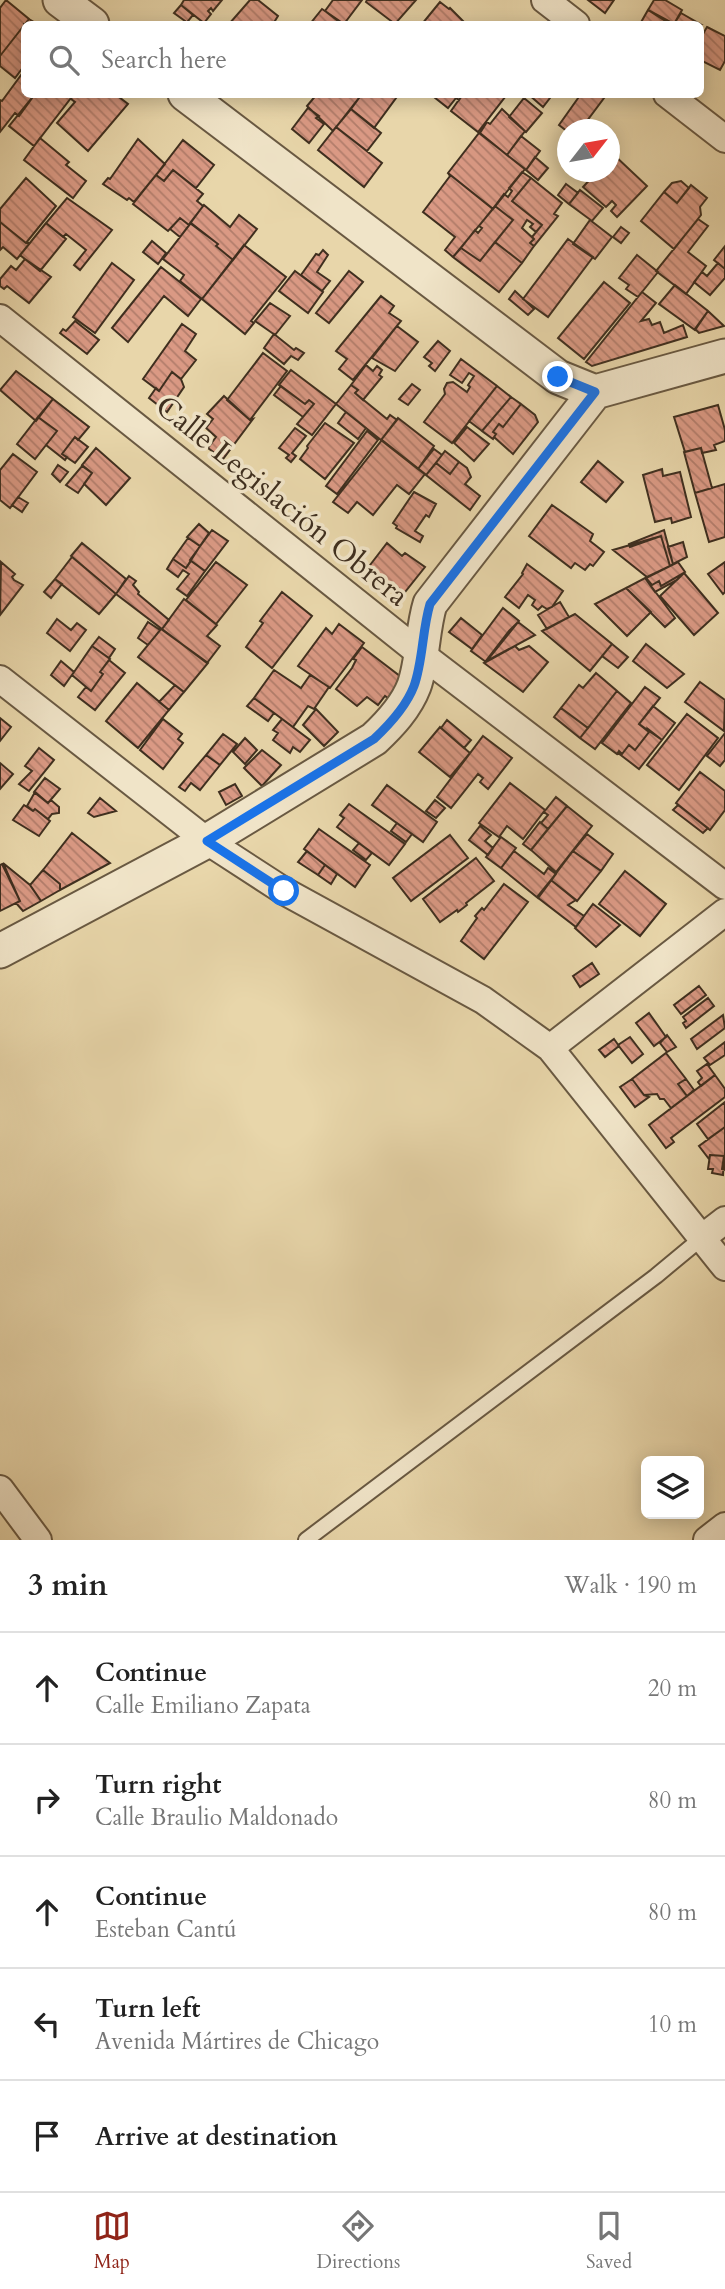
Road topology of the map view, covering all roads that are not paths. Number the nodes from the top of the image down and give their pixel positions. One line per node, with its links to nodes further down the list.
1 (60, 0): 3 (street)
2 (544, 0): 4 (street)
3 (88, 21)
4 (572, 21)
5 (190, 98): 10 (street)
6 (672, 98): 7 (street)
7 (725, 139)
8 (0, 318): 11 (street, Calle Legislación Obrera)
9 (725, 356): 10 (street)
10 (595, 392): 11 (street)
11 (421, 654): 13 (street); 14 (street, Calle Legislación Obrera)
12 (0, 679): 13 (street)
13 (207, 841): 16 (street); 17 (street)
14 (725, 886)
15 (725, 912): 17 (street)
16 (0, 951)
17 (550, 1048): 19 (street)
18 (725, 1220): 19 (street)
19 (703, 1237): 20 (street); 24 (lane)
20 (725, 1267)
21 (0, 1489): 23 (street)
22 (725, 1526): 25 (street)
23 (38, 1540)
24 (306, 1540)
25 (706, 1540)

